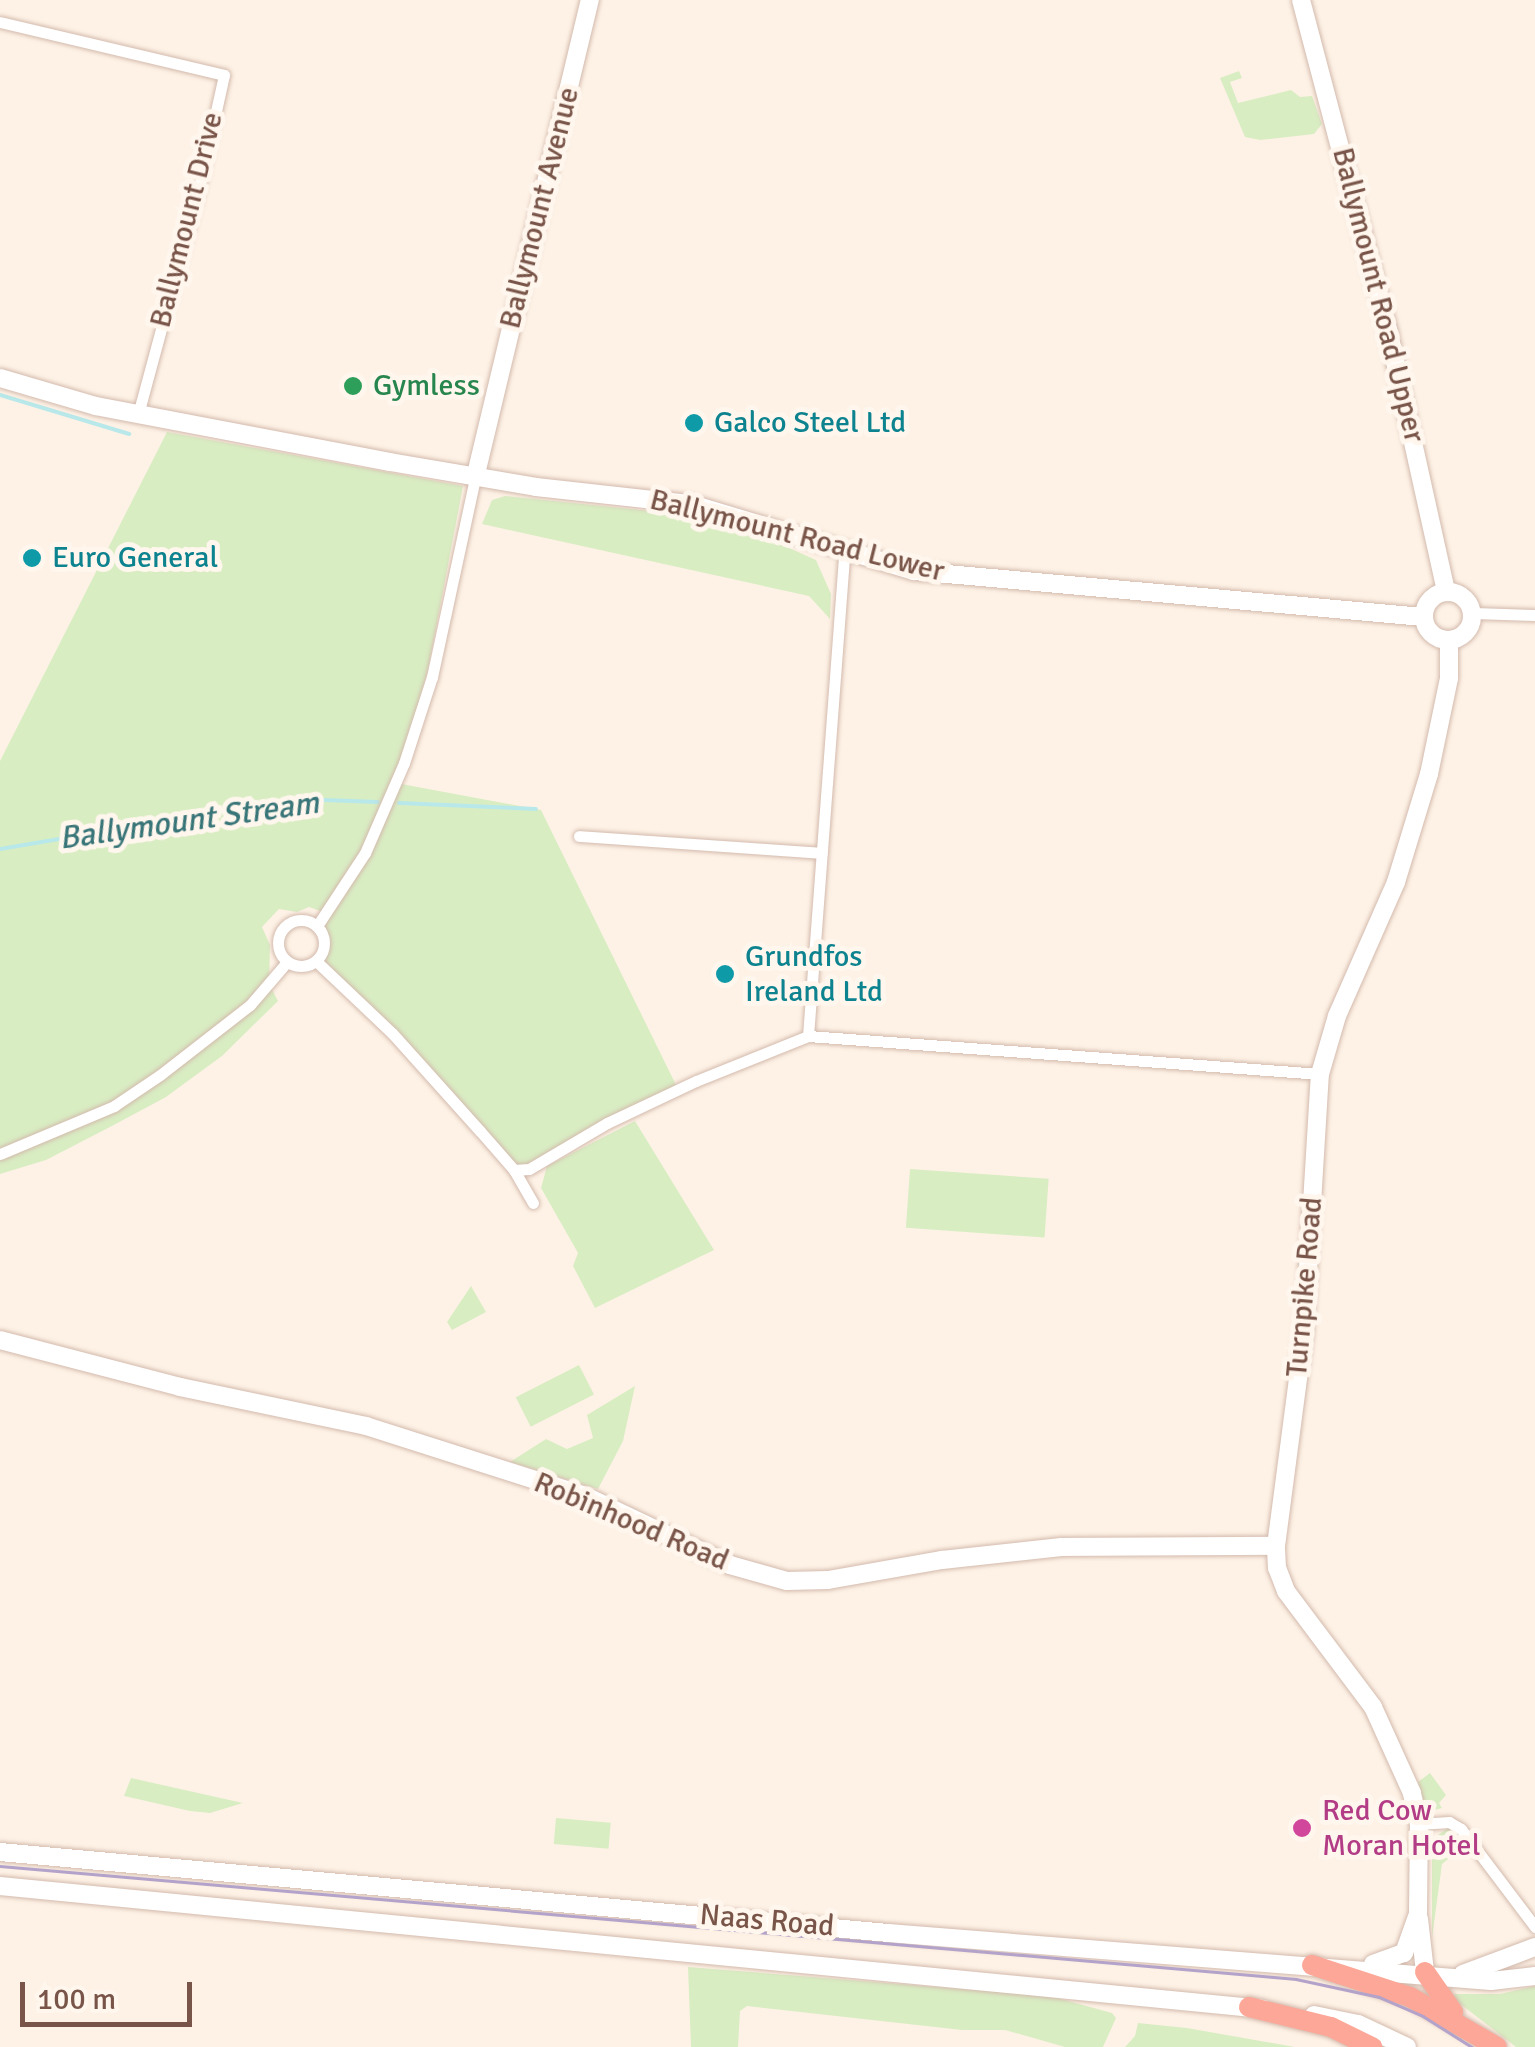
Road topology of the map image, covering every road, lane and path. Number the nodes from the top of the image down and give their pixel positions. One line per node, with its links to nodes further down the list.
1 (590, 0): 6 (street, Ballymount Avenue)
2 (1301, 0): 8 (street, Ballymount Road Upper)
3 (0, 22): 5 (street, Ballymount Drive)
4 (0, 378): 5 (street, Ballymount Road Lower)
5 (138, 414): 6 (street, Ballymount Road Lower)
6 (476, 474): 7 (street, Ballymount Road Lower); 15 (street)
7 (844, 552): 11 (street, Ballymount Road Lower); 14 (street)
8 (1446, 592): 9 (street); 11 (street)
9 (1472, 612): 10 (street); 12 (street)
10 (1535, 615)
11 (1424, 617): 12 (street)
12 (1449, 640): 19 (street, Turnpike Road)
13 (578, 836): 14 (street)
14 (822, 853): 18 (street)
15 (317, 926): 16 (street); 17 (street)
16 (316, 961): 17 (street); 21 (street)
17 (287, 962): 20 (street)
18 (808, 1036): 19 (street); 21 (street)
19 (1320, 1074): 24 (street, Turnpike Road)
20 (0, 1154)
21 (514, 1170): 22 (street)
22 (532, 1203)
23 (0, 1340): 24 (street, Robinhood Road)
24 (1276, 1546): 25 (street, Turnpike Road)
25 (1419, 1824): 30 (street, Turnpike Road); 31 (street)
26 (0, 1852): 34 (street, Naas Road)
27 (0, 1886): 28 (street, Naas Road)
28 (31, 1889): 29 (street); 39 (street, Naas Road)
29 (0, 1898)
30 (1418, 1914): 32 (street, Turnpike Road); 35 (street)
31 (1535, 1926)
32 (1423, 1942): 36 (street, Turnpike Road); 37 (street)
33 (1535, 1948): 37 (street)
34 (1312, 1965): 35 (street, Naas Road); 40 (highway)
35 (1345, 1968): 36 (street, Naas Road)
36 (1425, 1972): 37 (street, Naas Road); 40 (highway)
37 (1453, 1976): 38 (street, Naas Road)
38 (1535, 1976)
39 (1249, 2007): 41 (highway); 42 (street, Naas Road)
40 (1473, 2031): 43 (highway)
41 (1372, 2047)
42 (1407, 2047)
43 (1497, 2047)

